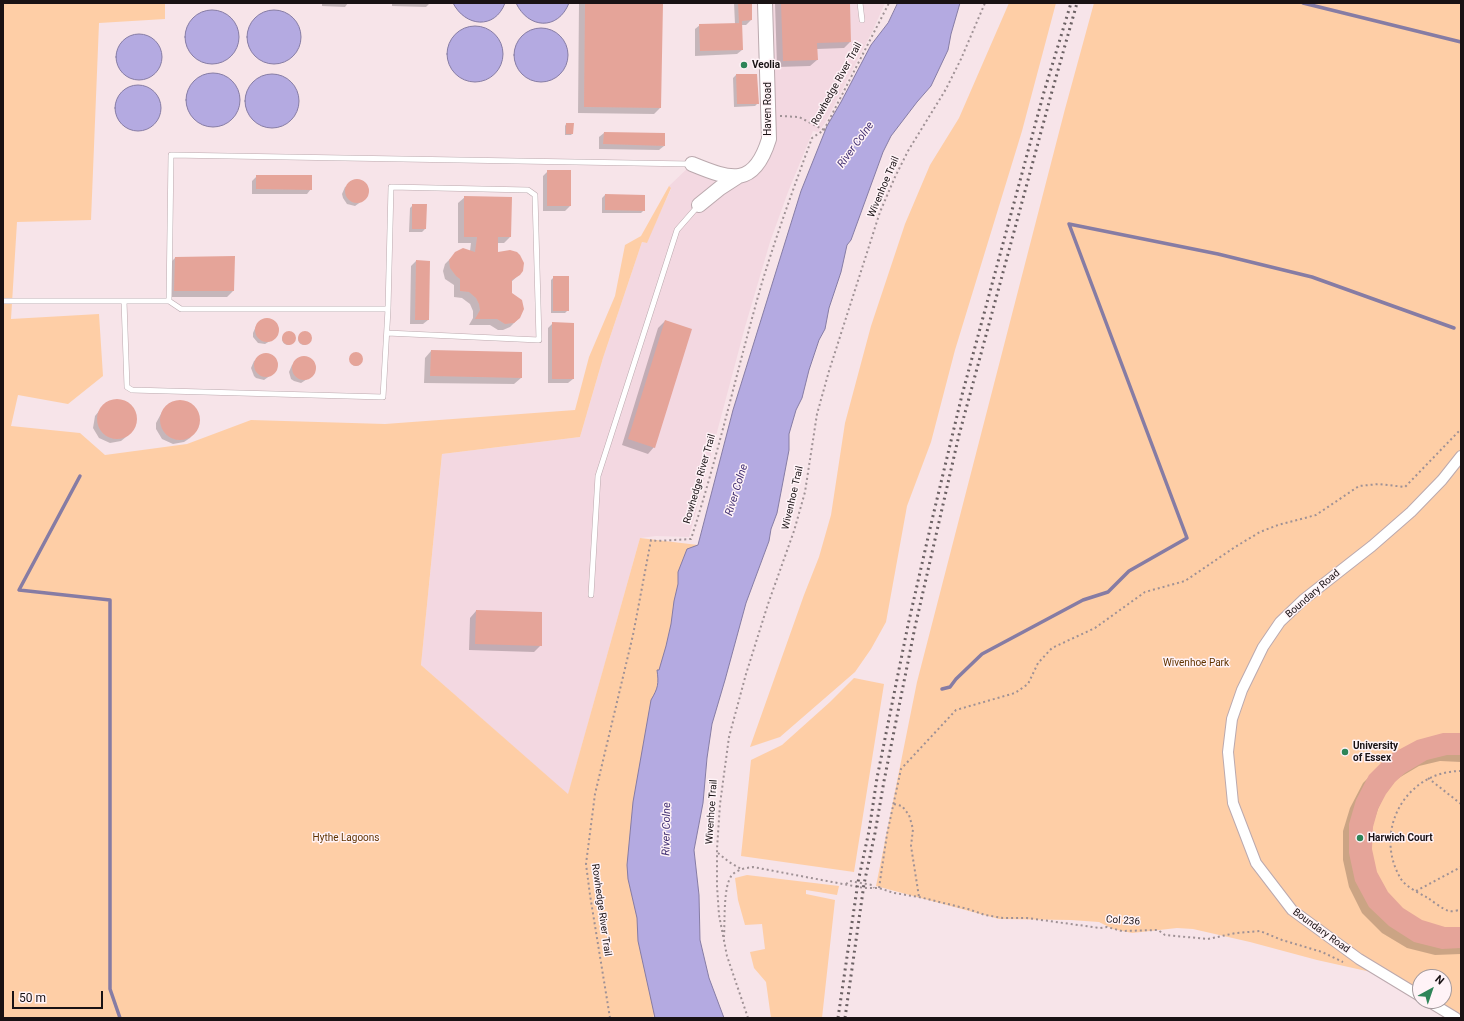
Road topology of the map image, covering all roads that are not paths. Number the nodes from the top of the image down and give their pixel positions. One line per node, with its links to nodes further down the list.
1 (765, 3): 5 (street, Haven Road)
2 (860, 3): 3 (lane)
3 (862, 20)
4 (692, 164): 5 (street); 9 (lane)
5 (737, 177): 6 (street, Haven Road)
6 (699, 205): 13 (lane)
7 (3, 301): 8 (lane)
8 (124, 301): 9 (lane); 11 (lane)
9 (169, 301): 10 (lane)
10 (388, 309): 11 (lane); 11 (lane)
11 (387, 333)
12 (1461, 456): 14 (street, Boundary Road)
13 (591, 595)
14 (1412, 991)
15 (1441, 1009): 16 (street)
16 (1456, 1018)

